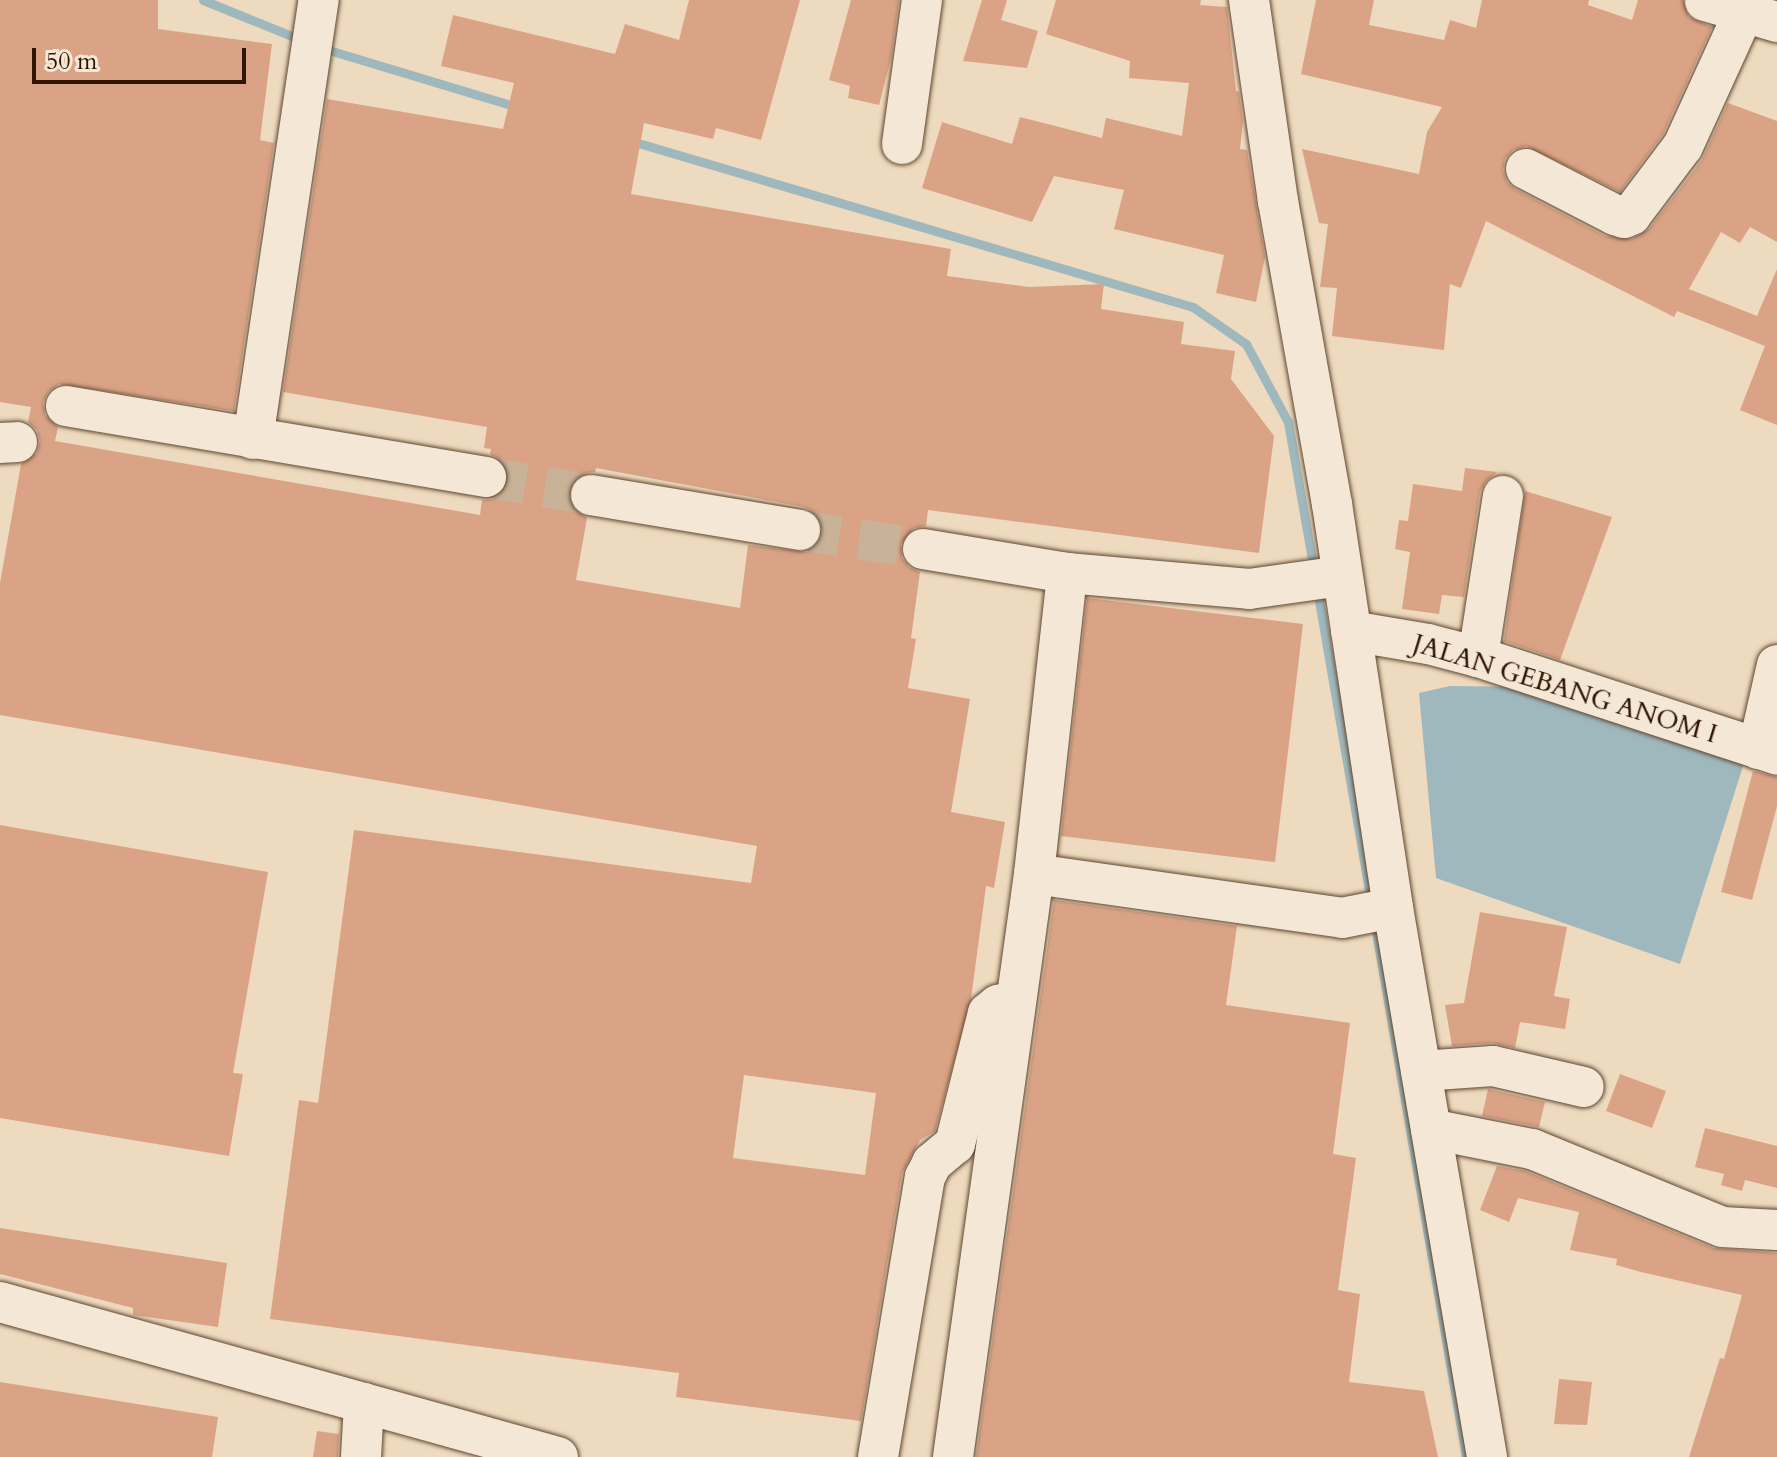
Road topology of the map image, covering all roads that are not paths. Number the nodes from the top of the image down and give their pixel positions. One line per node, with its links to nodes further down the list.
1 (922, 0): 6 (street)
2 (1249, 0): 16 (street)
3 (1705, 1): 5 (street)
4 (319, 5): 9 (street)
5 (1760, 17): 7 (street)
6 (902, 144)
7 (1526, 169)
8 (66, 406): 9 (street)
9 (253, 439): 10 (street)
10 (486, 477)
11 (591, 495): 13 (street)
12 (1503, 496): 18 (street)
13 (800, 530)
14 (923, 549): 15 (street)
15 (1067, 573): 16 (street); 21 (street)
16 (1334, 574): 17 (street)
17 (1351, 631): 18 (street, JALAN GEBANG ANOM I); 22 (street)
18 (1478, 657): 20 (street, JALAN GEBANG ANOM I)
19 (1777, 665): 20 (street)
20 (1767, 752)
21 (1034, 874): 22 (street); 23 (street)
22 (1390, 909): 24 (street)
23 (1016, 1001): 32 (street); 33 (street)
24 (1421, 1071): 25 (street); 26 (street)
25 (1584, 1087)
26 (1431, 1129): 27 (street); 34 (street)
27 (1777, 1230)
28 (0, 1302): 29 (street)
29 (364, 1403): 30 (street); 31 (street)
30 (361, 1457)
31 (558, 1457)
32 (878, 1457)
33 (953, 1457)
34 (1487, 1457)

